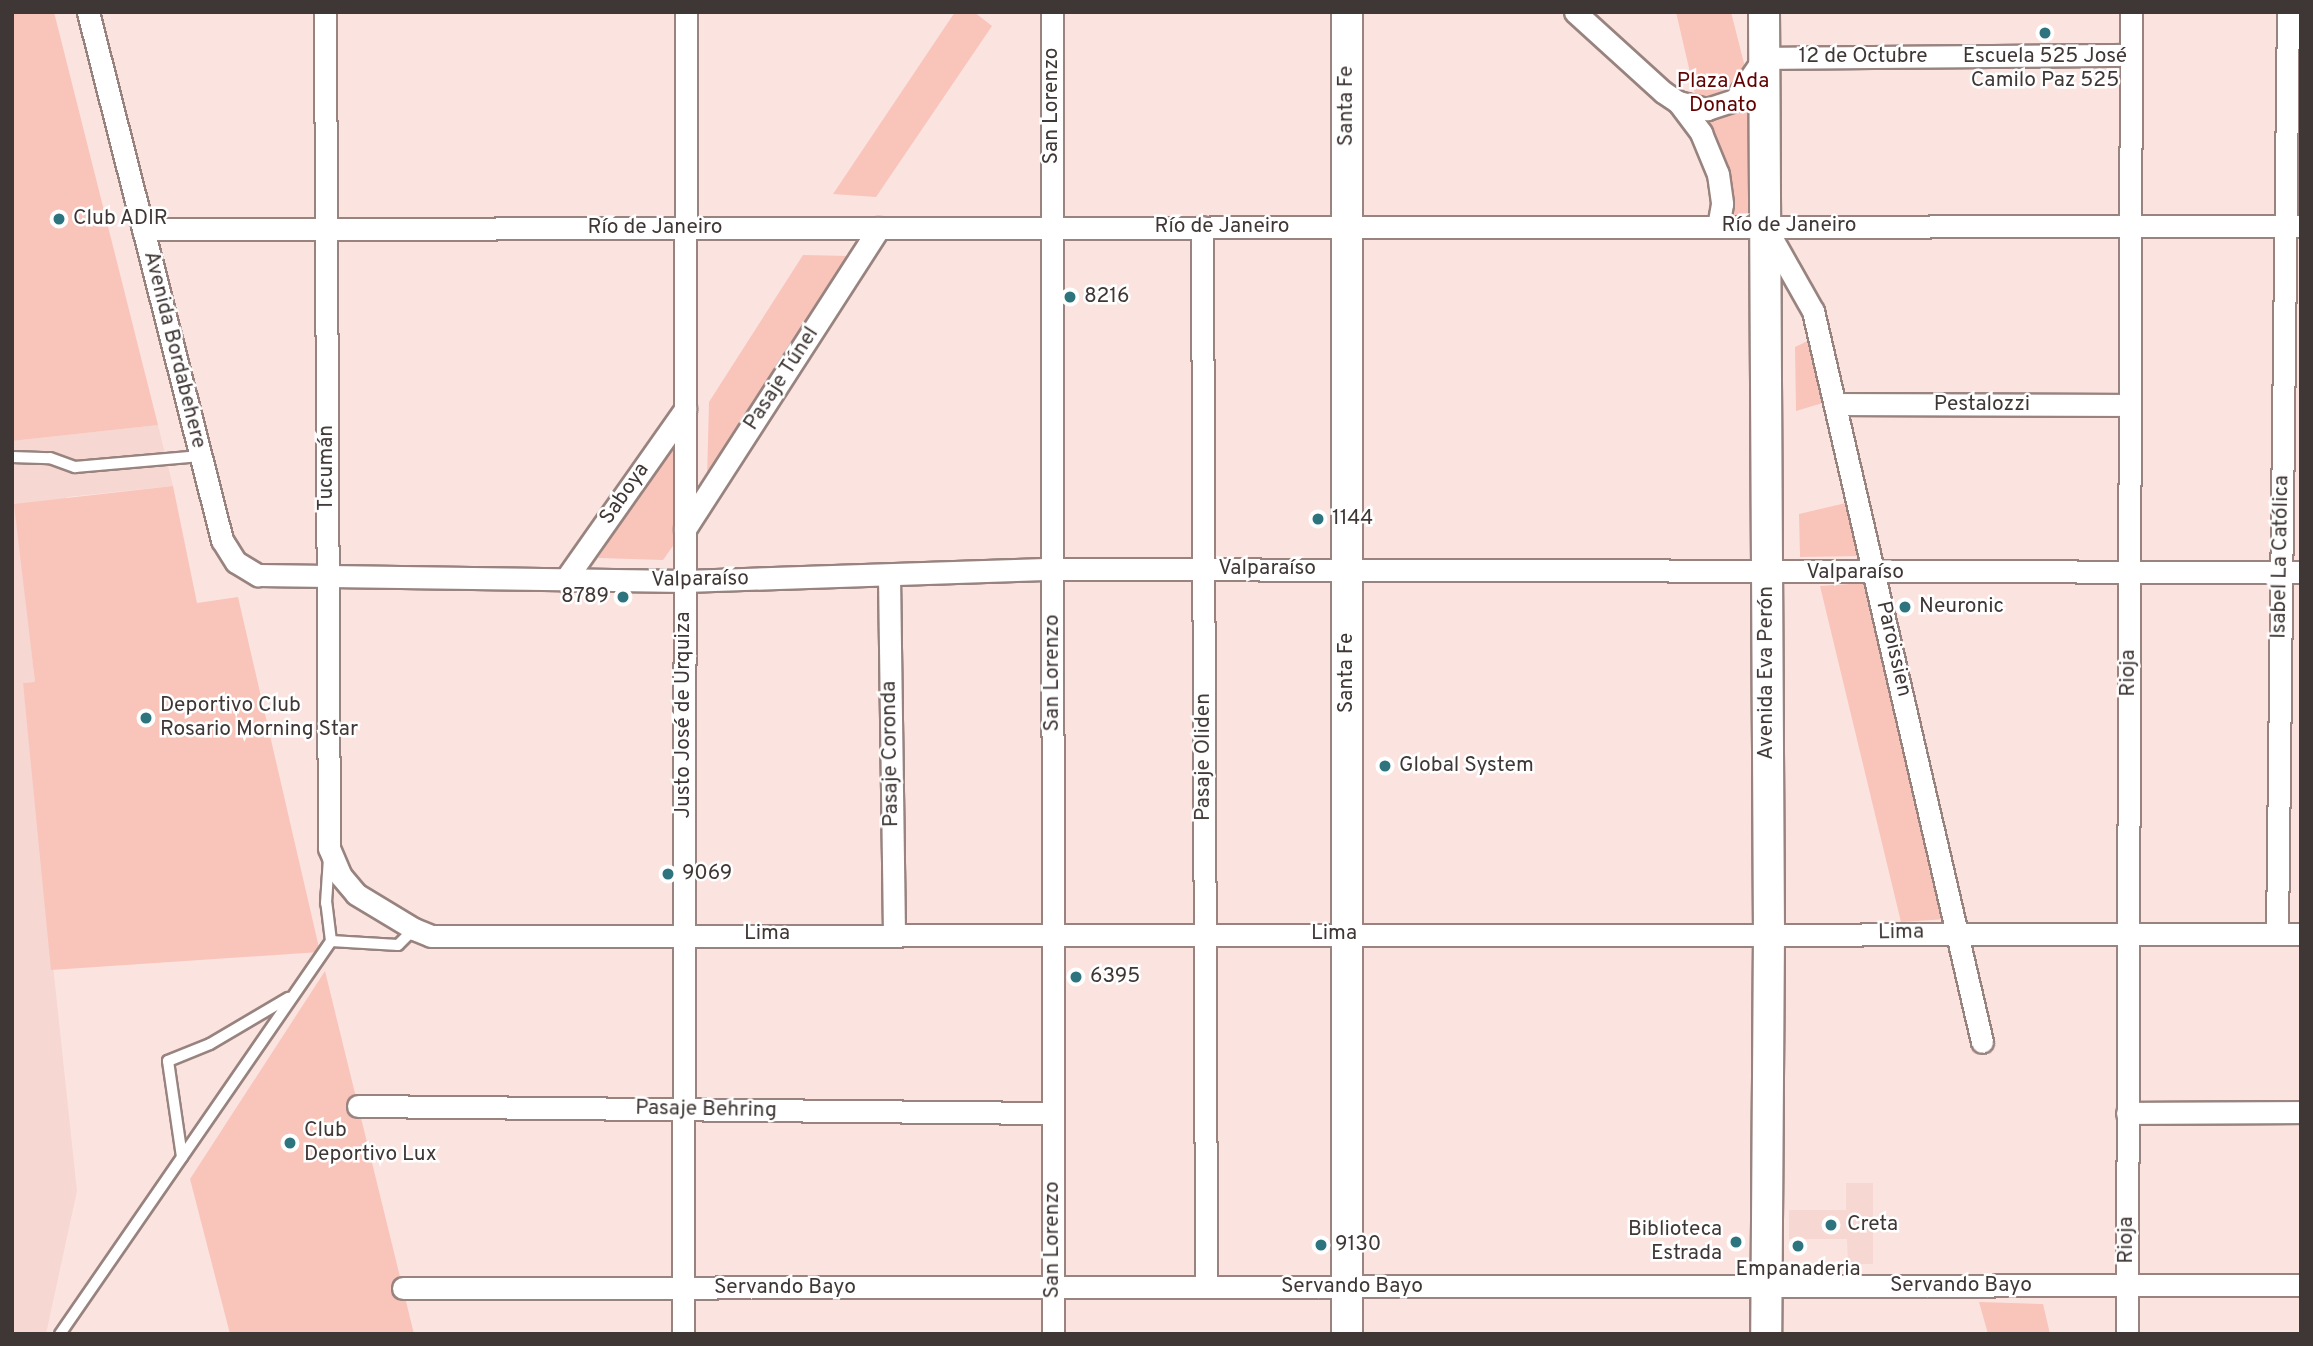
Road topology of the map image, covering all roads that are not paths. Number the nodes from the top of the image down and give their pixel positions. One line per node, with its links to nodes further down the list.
1 (88, 12): 22 (street, Avenida Bordabehere)
2 (325, 12): 23 (street, Tucumán)
3 (685, 12): 18 (street, Justo José de Urquiza)
4 (1052, 12): 20 (street, San Lorenzo)
5 (1347, 12): 17 (main road, Santa Fe)
6 (1575, 12): 12 (street)
7 (1764, 12): 11 (main road, Avenida Eva Perón)
8 (2131, 12): 10 (street, Rioja)
9 (2288, 12): 16 (street, Isabel La Católica)
10 (2131, 55): 11 (street, 12 de Octubre); 15 (street, Rioja)
11 (1764, 58): 12 (street); 14 (main road, Avenida Eva Perón)
12 (1678, 102): 13 (street)
13 (1718, 226): 14 (street, Río de Janeiro); 17 (street, Río de Janeiro)
14 (1765, 226): 15 (street, Río de Janeiro); 24 (street, Paroissien); 34 (main road, Avenida Eva Perón)
15 (2130, 226): 16 (street, Río de Janeiro); 25 (street, Rioja)
16 (2293, 226): 36 (street, Isabel La Católica)
17 (1347, 227): 21 (street, Río de Janeiro); 33 (main road, Santa Fe)
18 (685, 228): 19 (street, Río de Janeiro); 23 (street, Río de Janeiro); 26 (street, Justo José de Urquiza)
19 (879, 228): 20 (street, Río de Janeiro); 29 (street, Pasaje Túnel)
20 (1052, 228): 21 (street, Río de Janeiro); 31 (street, San Lorenzo)
21 (1202, 228): 32 (street, Pasaje Oliden)
22 (143, 229): 23 (street, Río de Janeiro); 27 (street, Avenida Bordabehere)
23 (326, 229): 39 (street, Tucumán)
24 (1835, 404): 25 (street, Pestalozzi); 37 (street, Paroissien)
25 (2130, 405): 35 (street, Rioja)
26 (685, 409): 29 (street, Justo José de Urquiza); 40 (street, Saboya)
27 (201, 456): 28 (lane); 30 (street, Avenida Bordabehere)
28 (12, 457)
29 (685, 529): 41 (street, Justo José de Urquiza)
30 (236, 562): 39 (street, Valparaíso)
31 (1053, 569): 32 (street, Valparaíso); 38 (street, Valparaíso); 48 (street, San Lorenzo)
32 (1203, 569): 33 (street, Valparaíso); 49 (street, Pasaje Oliden)
33 (1347, 569): 34 (street, Valparaíso); 50 (main road, Santa Fe)
34 (1767, 572): 37 (street, Valparaíso); 51 (main road, Avenida Eva Perón)
35 (2129, 572): 36 (street, Valparaíso); 37 (street, Valparaíso); 52 (street, Rioja)
36 (2291, 572): 53 (street, Isabel La Católica)
37 (1875, 573): 45 (street, Paroissien)
38 (889, 575): 41 (street, Valparaíso); 47 (street, Pasaje Coronda)
39 (328, 579): 40 (street, Valparaíso); 42 (street, Tucumán)
40 (565, 580): 41 (street, Valparaíso)
41 (685, 581): 46 (street, Justo José de Urquiza)
42 (330, 848): 43 (street, Tucumán); 55 (lane)
43 (374, 906): 44 (street, Lima)
44 (414, 929): 46 (street, Lima); 55 (lane)
45 (1959, 932): 51 (street, Lima); 52 (street, Lima); 57 (street, Paroissien)
46 (684, 934): 47 (street, Lima); 59 (street, Justo José de Urquiza)
47 (894, 934): 48 (street, Lima)
48 (1053, 934): 49 (street, Lima); 61 (street, San Lorenzo)
49 (1205, 934): 50 (street, Lima); 68 (street, Pasaje Oliden)
50 (1347, 934): 51 (street, Lima); 69 (main road, Santa Fe)
51 (1769, 934): 65 (main road, Avenida Eva Perón)
52 (2128, 934): 53 (street, Lima); 62 (street, Rioja)
53 (2277, 934): 54 (street, Lima)
54 (2301, 934)
55 (331, 941): 56 (lane)
56 (294, 995): 63 (lane); 63 (lane)
57 (1982, 1042)
58 (358, 1106): 59 (street, Pasaje Behring)
59 (684, 1110): 61 (street, Pasaje Behring); 71 (street, Justo José de Urquiza)
60 (2301, 1112): 62 (street)
61 (1053, 1113): 67 (street, San Lorenzo)
62 (2127, 1113): 66 (street, Rioja)
63 (182, 1157): 72 (lane)
64 (2301, 1285): 66 (street, Servando Bayo)
65 (1766, 1286): 66 (street, Servando Bayo); 69 (street, Servando Bayo); 76 (main road, Avenida Eva Perón)
66 (2127, 1286): 77 (street, Rioja)
67 (1053, 1287): 68 (street, Servando Bayo); 71 (street, Servando Bayo); 74 (street, San Lorenzo)
68 (1206, 1287): 69 (street, Servando Bayo)
69 (1347, 1287): 75 (main road, Santa Fe)
70 (403, 1288): 71 (street, Servando Bayo)
71 (684, 1288): 73 (street, Justo José de Urquiza)
72 (60, 1334)
73 (684, 1334)
74 (1053, 1334)
75 (1347, 1334)
76 (1766, 1334)
77 (2127, 1334)

